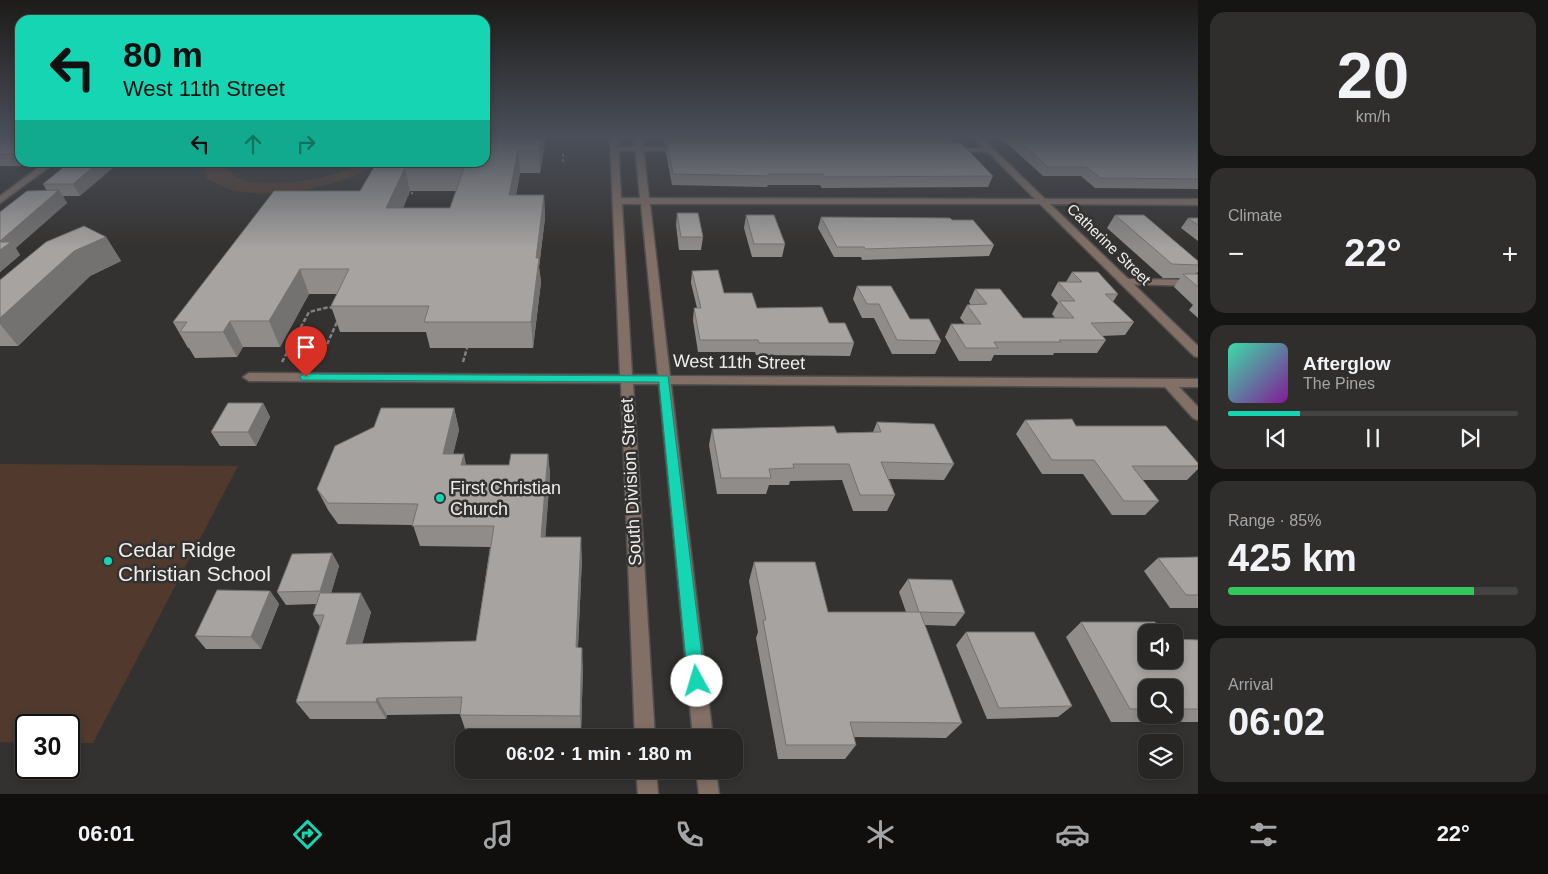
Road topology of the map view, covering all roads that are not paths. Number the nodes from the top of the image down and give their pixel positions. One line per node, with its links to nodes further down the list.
1 (36, 174): 5 (street)
2 (616, 174): 6 (street, South Division Street)
3 (642, 174): 7 (street)
4 (1014, 174): 8 (street, Catherine Street)
5 (0, 200)
6 (617, 201): 7 (street); 14 (street, South Division Street)
7 (645, 201): 8 (street); 15 (street)
8 (1043, 202): 9 (street); 10 (street, Catherine Street)
9 (1198, 202)
10 (1126, 282): 11 (street); 12 (street, Catherine Street)
11 (1198, 282)
12 (1198, 353)
13 (249, 377): 14 (street, West 11th Street)
14 (626, 379): 15 (street, West 11th Street); 19 (street, South Division Street)
15 (664, 379): 16 (street, West 11th Street); 20 (street)
16 (1168, 383): 17 (street, West 11th Street); 18 (street)
17 (1198, 383)
18 (1198, 415)
19 (645, 729)
20 (702, 729)
21 (647, 779): 23 (street)
22 (707, 779): 24 (street)
23 (648, 794)
24 (709, 794)

